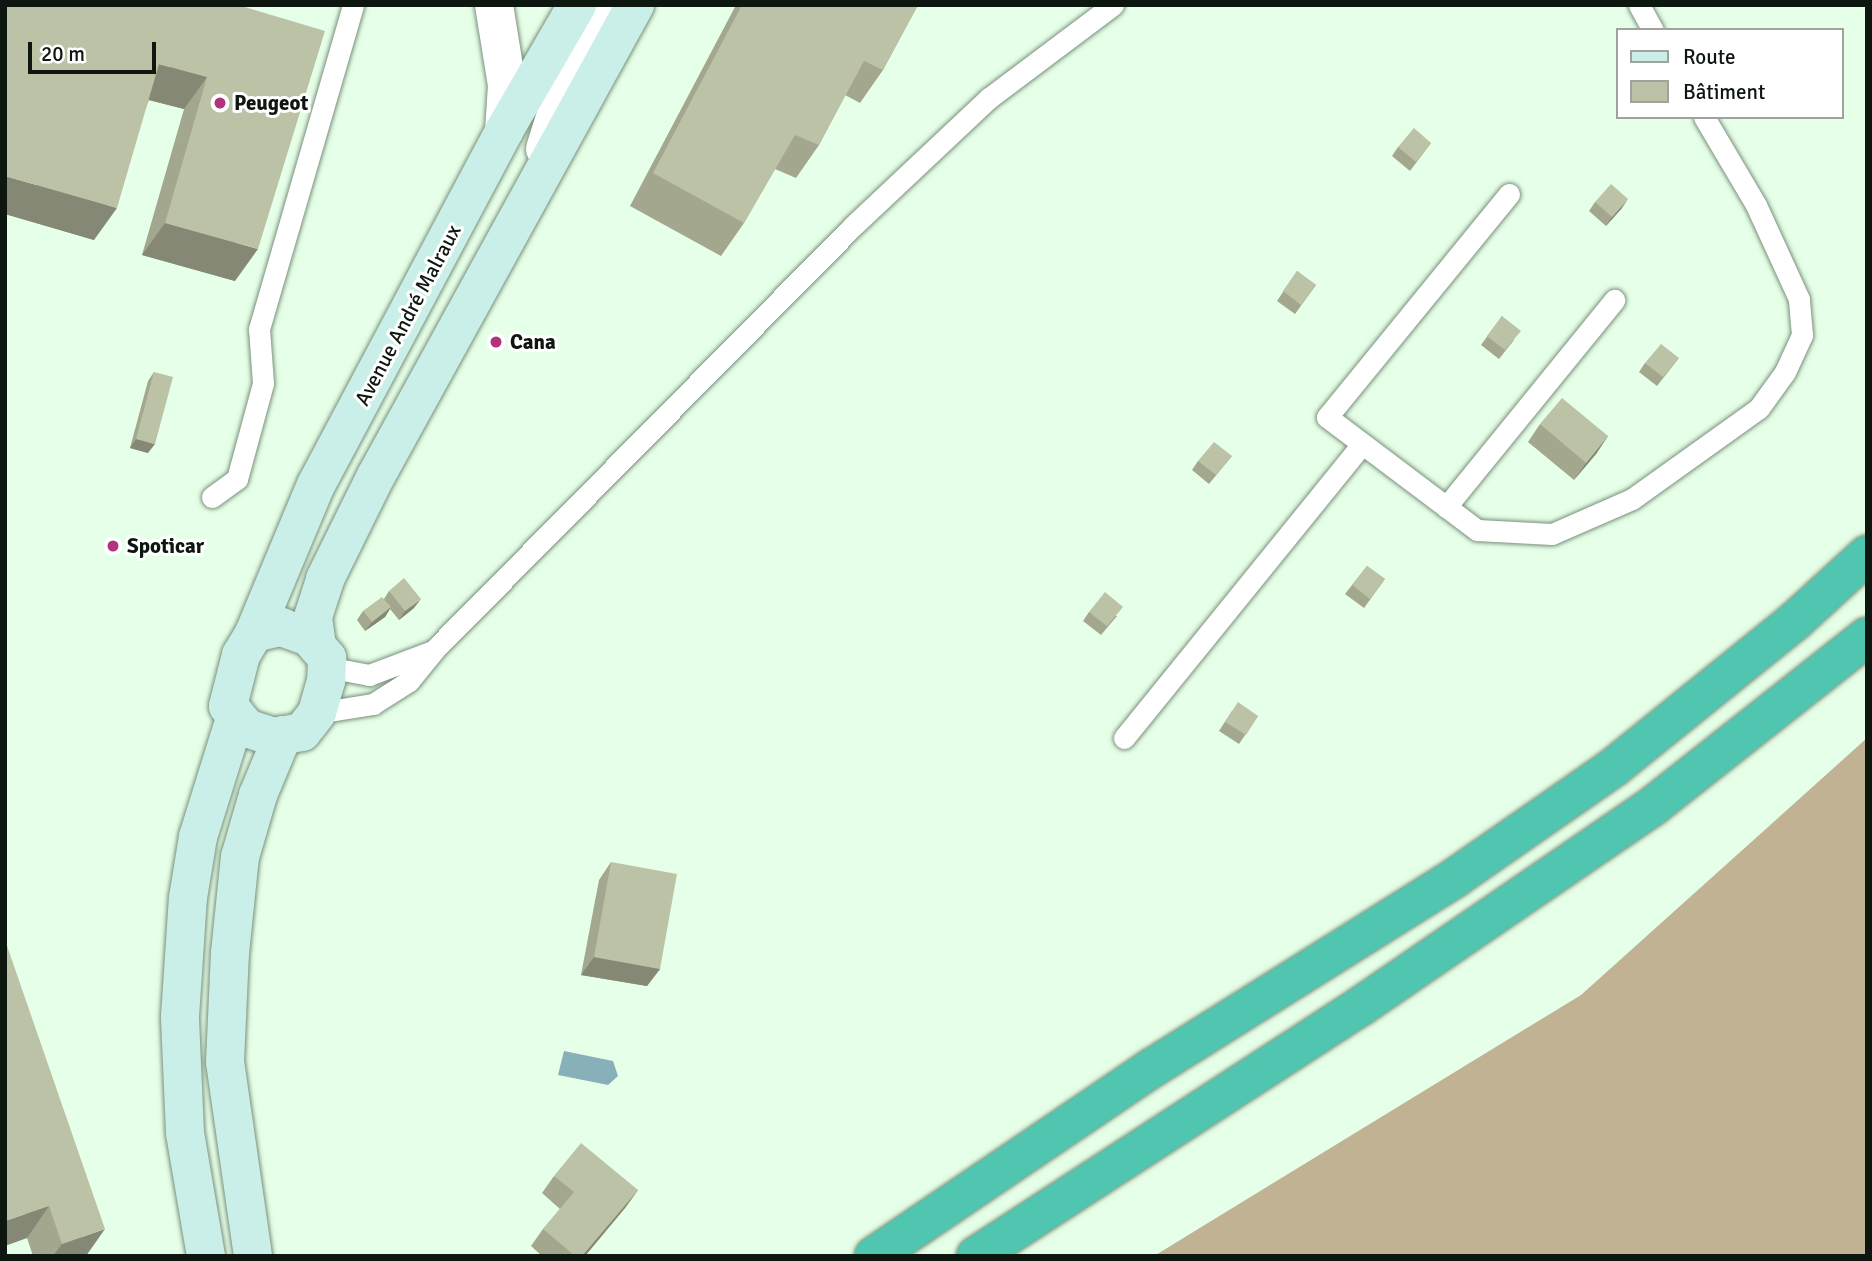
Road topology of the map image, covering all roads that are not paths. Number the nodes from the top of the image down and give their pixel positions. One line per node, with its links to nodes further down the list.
1 (353, 5): 15 (lane)
2 (494, 5): 10 (street)
3 (577, 5): 10 (street, Avenue André Malraux)
4 (609, 5): 11 (street)
5 (635, 5): 11 (street)
6 (1114, 5): 20 (lane)
7 (1639, 5): 8 (lane)
8 (1652, 28)
9 (1705, 119): 16 (lane)
10 (504, 131): 18 (street, Avenue André Malraux)
11 (532, 191): 21 (street)
12 (1509, 194): 14 (lane)
13 (1614, 300): 16 (lane)
14 (1362, 444): 16 (lane); 25 (lane)
15 (212, 497)
16 (1446, 507)
17 (1867, 555): 28 (highway)
18 (254, 633): 21 (street); 23 (street)
19 (1867, 636): 29 (highway)
20 (435, 649): 21 (lane); 22 (lane)
21 (322, 657): 22 (street)
22 (317, 713): 24 (street)
23 (236, 715): 24 (street); 26 (street)
24 (283, 735): 27 (street)
25 (1124, 738)
26 (206, 1256)
27 (253, 1256)
28 (874, 1256)
29 (975, 1256)

